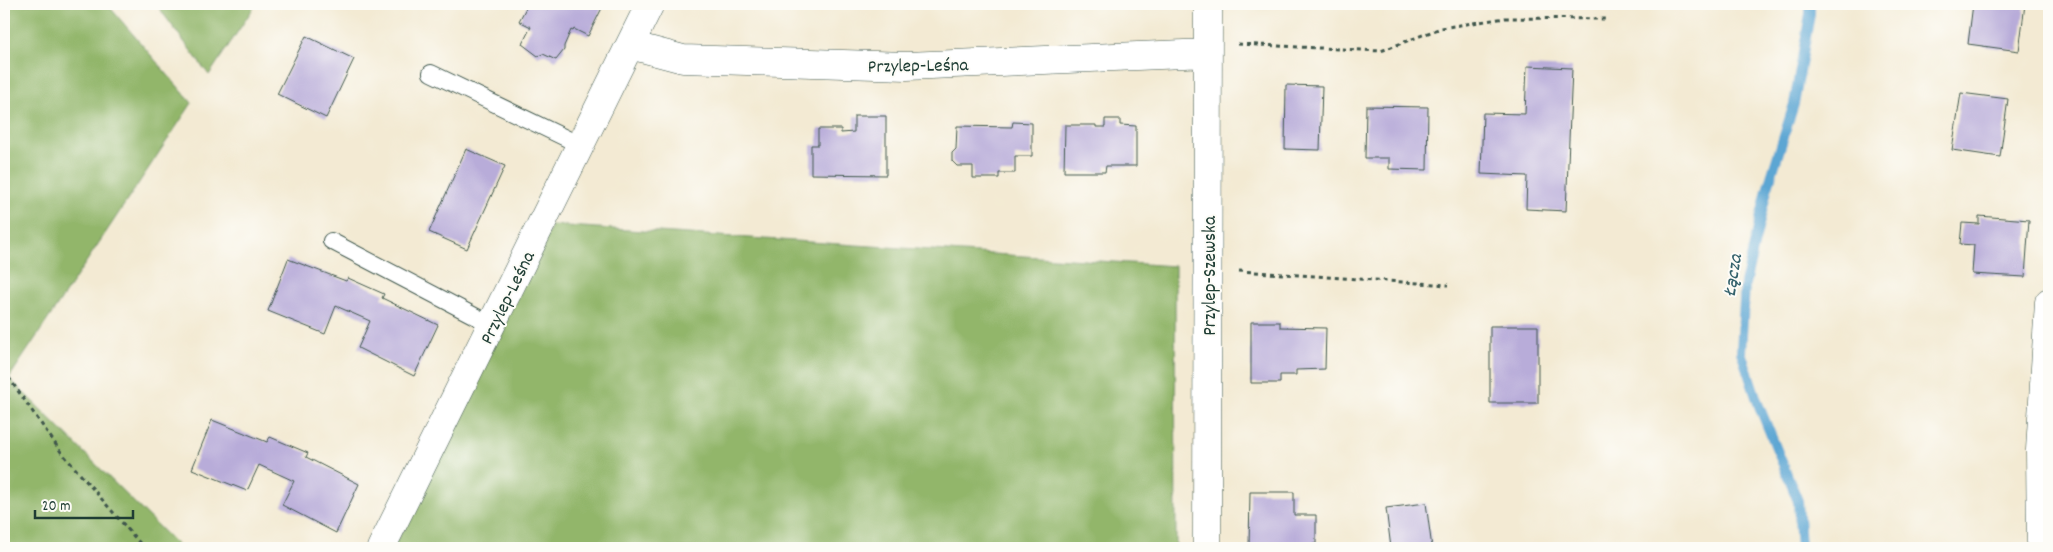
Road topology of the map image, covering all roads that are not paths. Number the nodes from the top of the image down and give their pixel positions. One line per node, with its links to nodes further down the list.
1 (650, 4): 3 (street, Przylep-Leśna)
2 (1208, 4): 4 (street, Przylep-Szewska)
3 (630, 45): 4 (street, Przylep-Leśna); 6 (street, Przylep-Leśna)
4 (1207, 47): 11 (street, Przylep-Szewska)
5 (431, 73): 6 (lane)
6 (580, 145): 9 (street, Przylep-Leśna)
7 (331, 242): 9 (lane)
8 (2049, 302): 12 (street)
9 (492, 325): 10 (street, Przylep-Leśna)
10 (381, 548)
11 (1207, 548)
12 (2041, 548)

